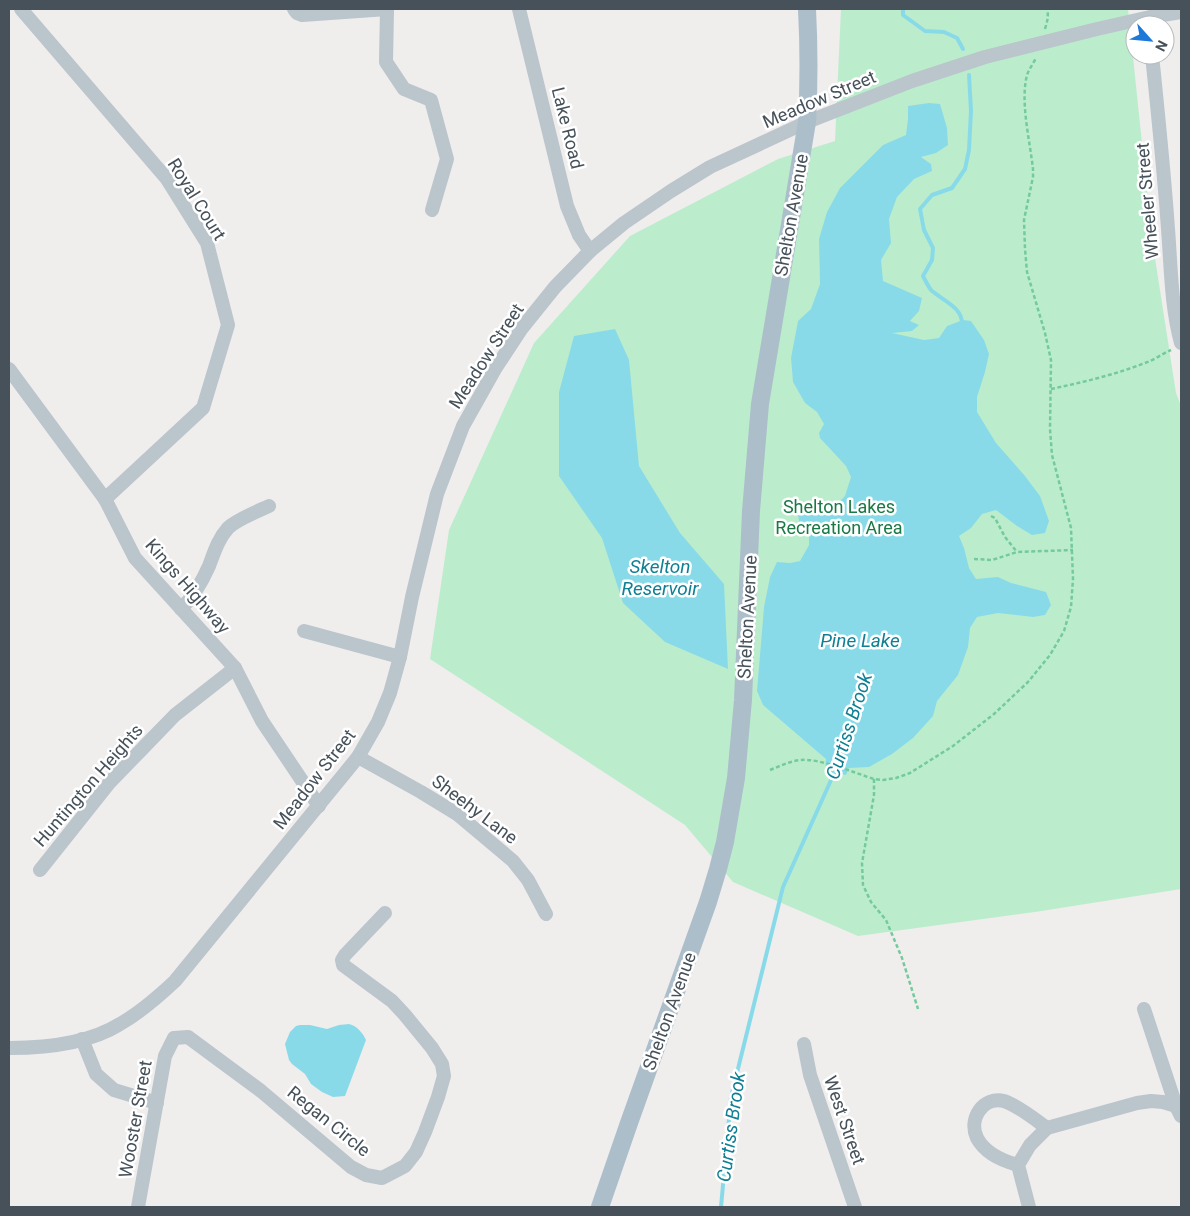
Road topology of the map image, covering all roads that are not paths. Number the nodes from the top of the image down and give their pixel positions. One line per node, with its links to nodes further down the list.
1 (21, 9): 15 (street, Royal Court)
2 (294, 9): 3 (street)
3 (387, 9): 9 (street)
4 (519, 9): 11 (street, Lake Road)
5 (807, 9): 8 (main road, Shelton Avenue)
6 (1125, 26): 8 (street, Meadow Street)
7 (1153, 65): 10 (street, Wheeler Street)
8 (807, 122): 11 (street, Meadow Street); 36 (main road, Shelton Avenue)
9 (432, 210)
10 (1176, 250): 12 (street, Wheeler Street)
11 (590, 251): 19 (street, Meadow Street)
12 (1179, 326): 13 (street, Wheeler Street)
13 (1177, 346)
14 (11, 377): 15 (street, Kings Highway)
15 (105, 499): 17 (street, Kings Highway)
16 (269, 506): 17 (street)
17 (181, 609): 20 (street, Kings Highway)
18 (304, 631): 19 (street)
19 (400, 657): 21 (street, Meadow Street)
20 (235, 668): 22 (street, Kings Highway); 23 (street, Huntington Heights)
21 (358, 757): 22 (street, Meadow Street); 25 (street, Sheehy Lane)
22 (319, 806): 28 (street, Meadow Street)
23 (40, 870)
24 (386, 914): 27 (street, Regan Circle)
25 (546, 914)
26 (1144, 1009): 32 (street)
27 (174, 1038): 31 (street, Wooster Street)
28 (82, 1039): 30 (street, Meadow Street); 31 (street)
29 (804, 1044): 37 (street, West Street)
30 (9, 1048)
31 (157, 1102): 35 (street, Wooster Street)
32 (1178, 1111): 33 (street)
33 (1047, 1128): 34 (street); 34 (street)
34 (1018, 1165): 38 (street)
35 (139, 1206)
36 (600, 1207)
37 (855, 1207)
38 (1029, 1207)

